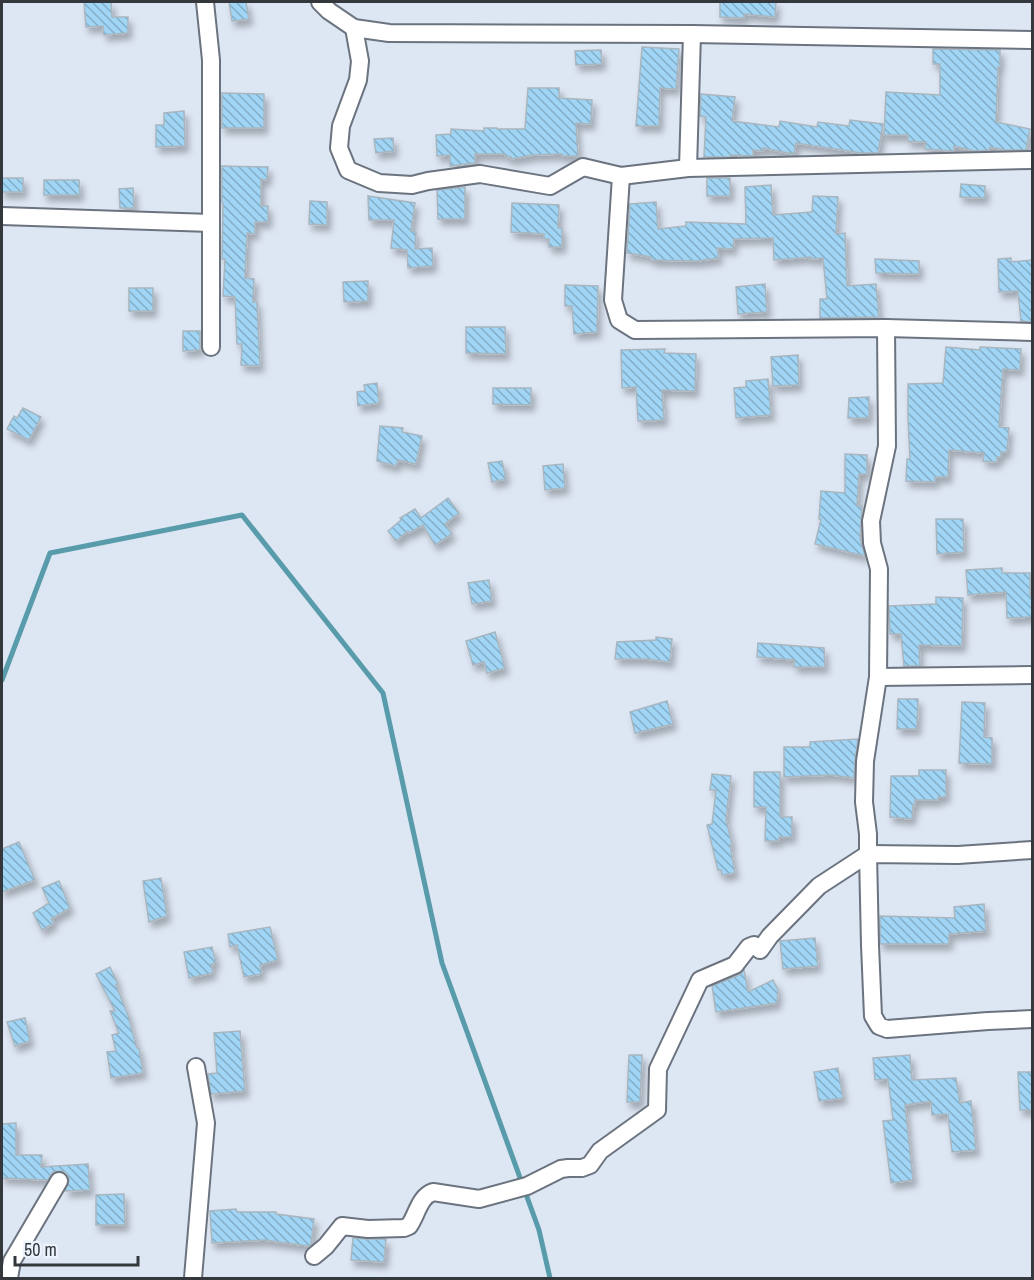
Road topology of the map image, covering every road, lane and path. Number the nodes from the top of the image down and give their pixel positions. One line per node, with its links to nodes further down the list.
1 (205, 2): 10 (street)
2 (320, 2): 3 (street)
3 (354, 28): 4 (street); 8 (street)
4 (692, 34): 5 (street); 7 (street)
5 (1032, 40)
6 (1032, 160): 7 (street)
7 (688, 168): 8 (street)
8 (621, 176): 11 (street)
9 (2, 216): 10 (street)
10 (211, 223): 13 (street)
11 (886, 328): 12 (street); 15 (street)
12 (1032, 332)
13 (211, 347)
14 (1032, 675): 15 (street)
15 (878, 677): 17 (street)
16 (1032, 850): 17 (street)
17 (868, 854): 18 (street); 21 (street)
18 (1032, 1019)
19 (196, 1067): 24 (street)
20 (59, 1181): 22 (street)
21 (314, 1256)
22 (7, 1262): 23 (street)
23 (9, 1278)
24 (193, 1278)

